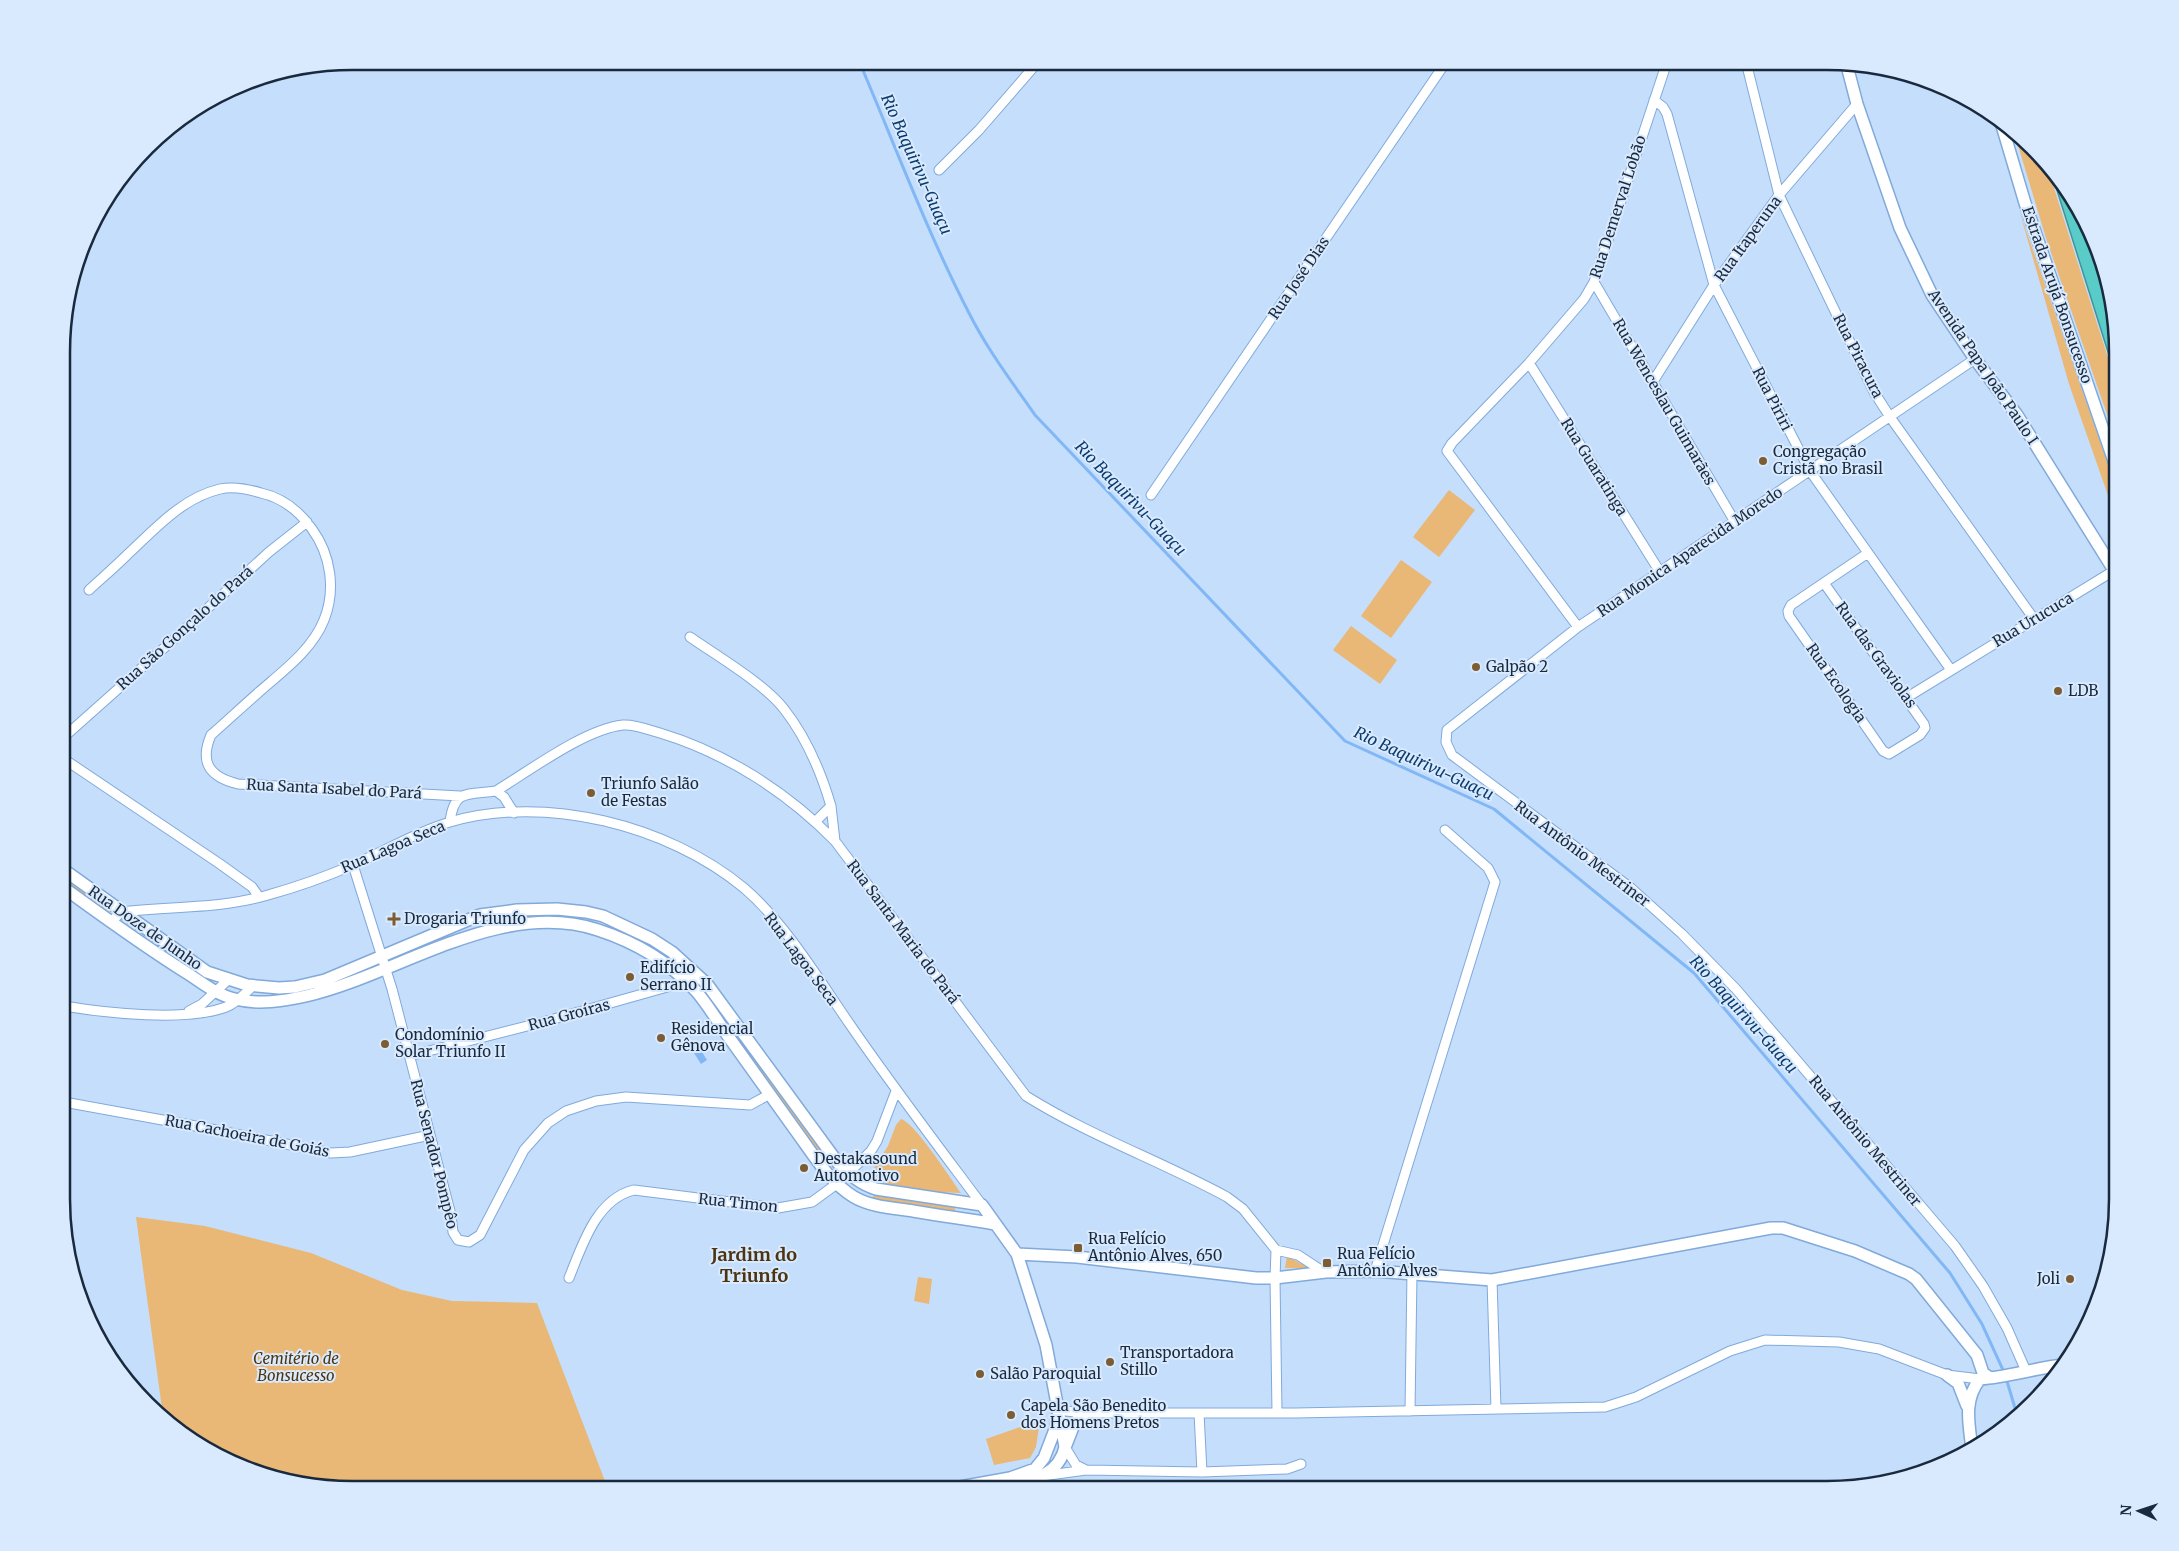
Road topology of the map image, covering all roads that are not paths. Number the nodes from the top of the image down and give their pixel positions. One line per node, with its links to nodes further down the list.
1 (1031, 70): 9 (street)
2 (1441, 70): 21 (street, Rua José Dias)
3 (1664, 70): 6 (street, Rua Demerval Lobão)
4 (1748, 70): 10 (street, Rua Piracura)
5 (1848, 71): 7 (street, Avenida Papa João Paulo I)
6 (1654, 100): 12 (street, Rua Demerval Lobão); 13 (street, Rua Piriri)
7 (1857, 104): 10 (street, Rua Itaperuna); 15 (street, Avenida Papa João Paulo I)
8 (2004, 132): 19 (street, Estrada Arujá Bonsucesso)
9 (939, 170)
10 (1779, 195): 13 (street, Rua Itaperuna); 18 (street, Rua Piracura)
11 (2074, 216): 14 (highway)
12 (1594, 282): 16 (street, Rua Demerval Lobão); 17 (street, Rua Wenceslau Guimarães)
13 (1714, 285): 17 (street, Rua Itaperuna); 20 (street, Rua Piriri)
14 (2107, 324)
15 (1975, 359): 18 (street, Rua Monica Aparecida Moredo); 25 (street, Avenida Papa João Paulo I)
16 (1529, 363): 26 (street, Rua Guaratinga); 31 (street, Rua Demerval Lobão)
17 (1652, 383): 23 (street, Rua Wenceslau Guimarães)
18 (1890, 417): 20 (street, Rua Monica Aparecida Moredo); 30 (street, Rua Piracura)
19 (2109, 447)
20 (1810, 471): 23 (street, Rua Monica Aparecida Moredo); 24 (street, Rua Piriri)
21 (1152, 495)
22 (307, 522): 29 (street, Rua Santa Isabel do Pará); 36 (street, Rua São Gonçalo do Pará); 40 (street, Rua Santa Isabel do Pará)
23 (1735, 522): 26 (street, Rua Monica Aparecida Moredo)
24 (1868, 553): 28 (street); 33 (street, Rua Piriri)
25 (2109, 561)
26 (1660, 572): 31 (street, Rua Monica Aparecida Moredo)
27 (2109, 576): 30 (street, Rua Urucuca)
28 (1824, 583): 34 (street, Rua das Graviolas); 35 (street, Rua Ecologia)
29 (89, 590)
30 (2034, 619): 33 (street, Rua Urucuca)
31 (1578, 627): 37 (street, Rua Monica Aparecida Moredo)
32 (690, 637): 41 (street)
33 (1951, 670): 34 (street, Rua Urucuca)
34 (1906, 698): 35 (street, Rua das Graviolas)
35 (1925, 728)
36 (70, 732)
37 (1446, 742): 81 (street, Rua Antônio Mestriner)
38 (70, 763): 50 (street)
39 (496, 791): 40 (street); 42 (street); 43 (street, Rua Santa Maria do Pará)
40 (460, 796): 44 (street)
41 (831, 806): 43 (street); 46 (street)
42 (514, 813): 44 (street, Rua Lagoa Seca); 64 (street, Rua Lagoa Seca)
43 (816, 821): 46 (street, Rua Santa Maria do Pará)
44 (450, 822): 47 (street, Rua Lagoa Seca)
45 (1445, 830): 74 (street)
46 (835, 841): 72 (street, Rua Santa Maria do Pará)
47 (353, 865): 50 (street, Rua Lagoa Seca); 53 (street, Rua Senador Pompêo)
48 (70, 874): 51 (street, Rua Doze de Junho)
49 (70, 892): 52 (street, Rua Doze de Junho)
50 (259, 897): 51 (street, Rua Lagoa Seca)
51 (121, 912): 52 (street); 56 (street, Rua Doze de Junho)
52 (112, 922): 59 (street, Rua Doze de Junho)
53 (382, 955): 54 (street, Rua Senador Pompêo); 55 (street, Rua Doze de Junho); 58 (street, Rua Doze de Junho)
54 (387, 970): 57 (street, Rua Doze de Junho); 60 (street, Rua Doze de Junho); 63 (street, Rua Senador Pompêo)
55 (696, 973): 57 (street, Rua Groíras); 68 (street, Rua Doze de Junho)
56 (228, 980): 58 (street, Rua Doze de Junho); 59 (street)
57 (685, 982): 63 (street, Rua Groíras); 65 (street, Rua Doze de Junho)
58 (254, 986): 60 (street)
59 (217, 992): 60 (street, Rua Doze de Junho); 62 (street)
60 (238, 1000): 62 (street)
61 (70, 1007): 62 (street)
62 (182, 1014)
63 (409, 1056): 67 (street, Rua Senador Pompêo)
64 (896, 1091): 68 (street, Rua Timon); 70 (street, Rua Lagoa Seca)
65 (770, 1094): 67 (street, Rua Senador Pompêo); 69 (street, Rua Doze de Junho)
66 (70, 1103): 67 (street, Rua Cachoeira de Goiás)
67 (430, 1135)
68 (848, 1174): 69 (street, Rua Timon); 70 (street, Rua Doze de Junho)
69 (838, 1183): 71 (street, Rua Doze de Junho); 77 (street, Rua Timon)
70 (982, 1205): 71 (street, Rua Lagoa Seca)
71 (995, 1224): 73 (street, Rua Lagoa Seca)
72 (1276, 1250): 75 (street); 78 (street)
73 (1017, 1254): 78 (street); 84 (street, Rua Lagoa Seca)
74 (1375, 1271): 75 (street); 76 (street)
75 (1324, 1272): 78 (street)
76 (1412, 1272): 79 (street); 87 (street)
77 (569, 1278)
78 (1275, 1278): 90 (street)
79 (1492, 1280): 83 (street); 86 (street)
80 (2054, 1366): 81 (street)
81 (2026, 1371): 83 (street)
82 (1947, 1375): 83 (street); 85 (street); 86 (street)
83 (1988, 1379): 85 (street)
84 (1058, 1404): 88 (street); 92 (street, Rua Lagoa Seca); 97 (street)
85 (1968, 1407): 91 (street)
86 (1496, 1409): 87 (street)
87 (1410, 1411): 90 (street)
88 (1085, 1413): 89 (street); 92 (street)
89 (1198, 1413): 90 (street); 95 (street)
90 (1278, 1413)
91 (1971, 1441)
92 (1065, 1447): 94 (street); 96 (street)
93 (1301, 1464): 95 (street)
94 (1086, 1470): 95 (street); 96 (street)
95 (1202, 1472)
96 (1042, 1476): 97 (street)
97 (1010, 1478): 98 (street)
98 (993, 1481)

